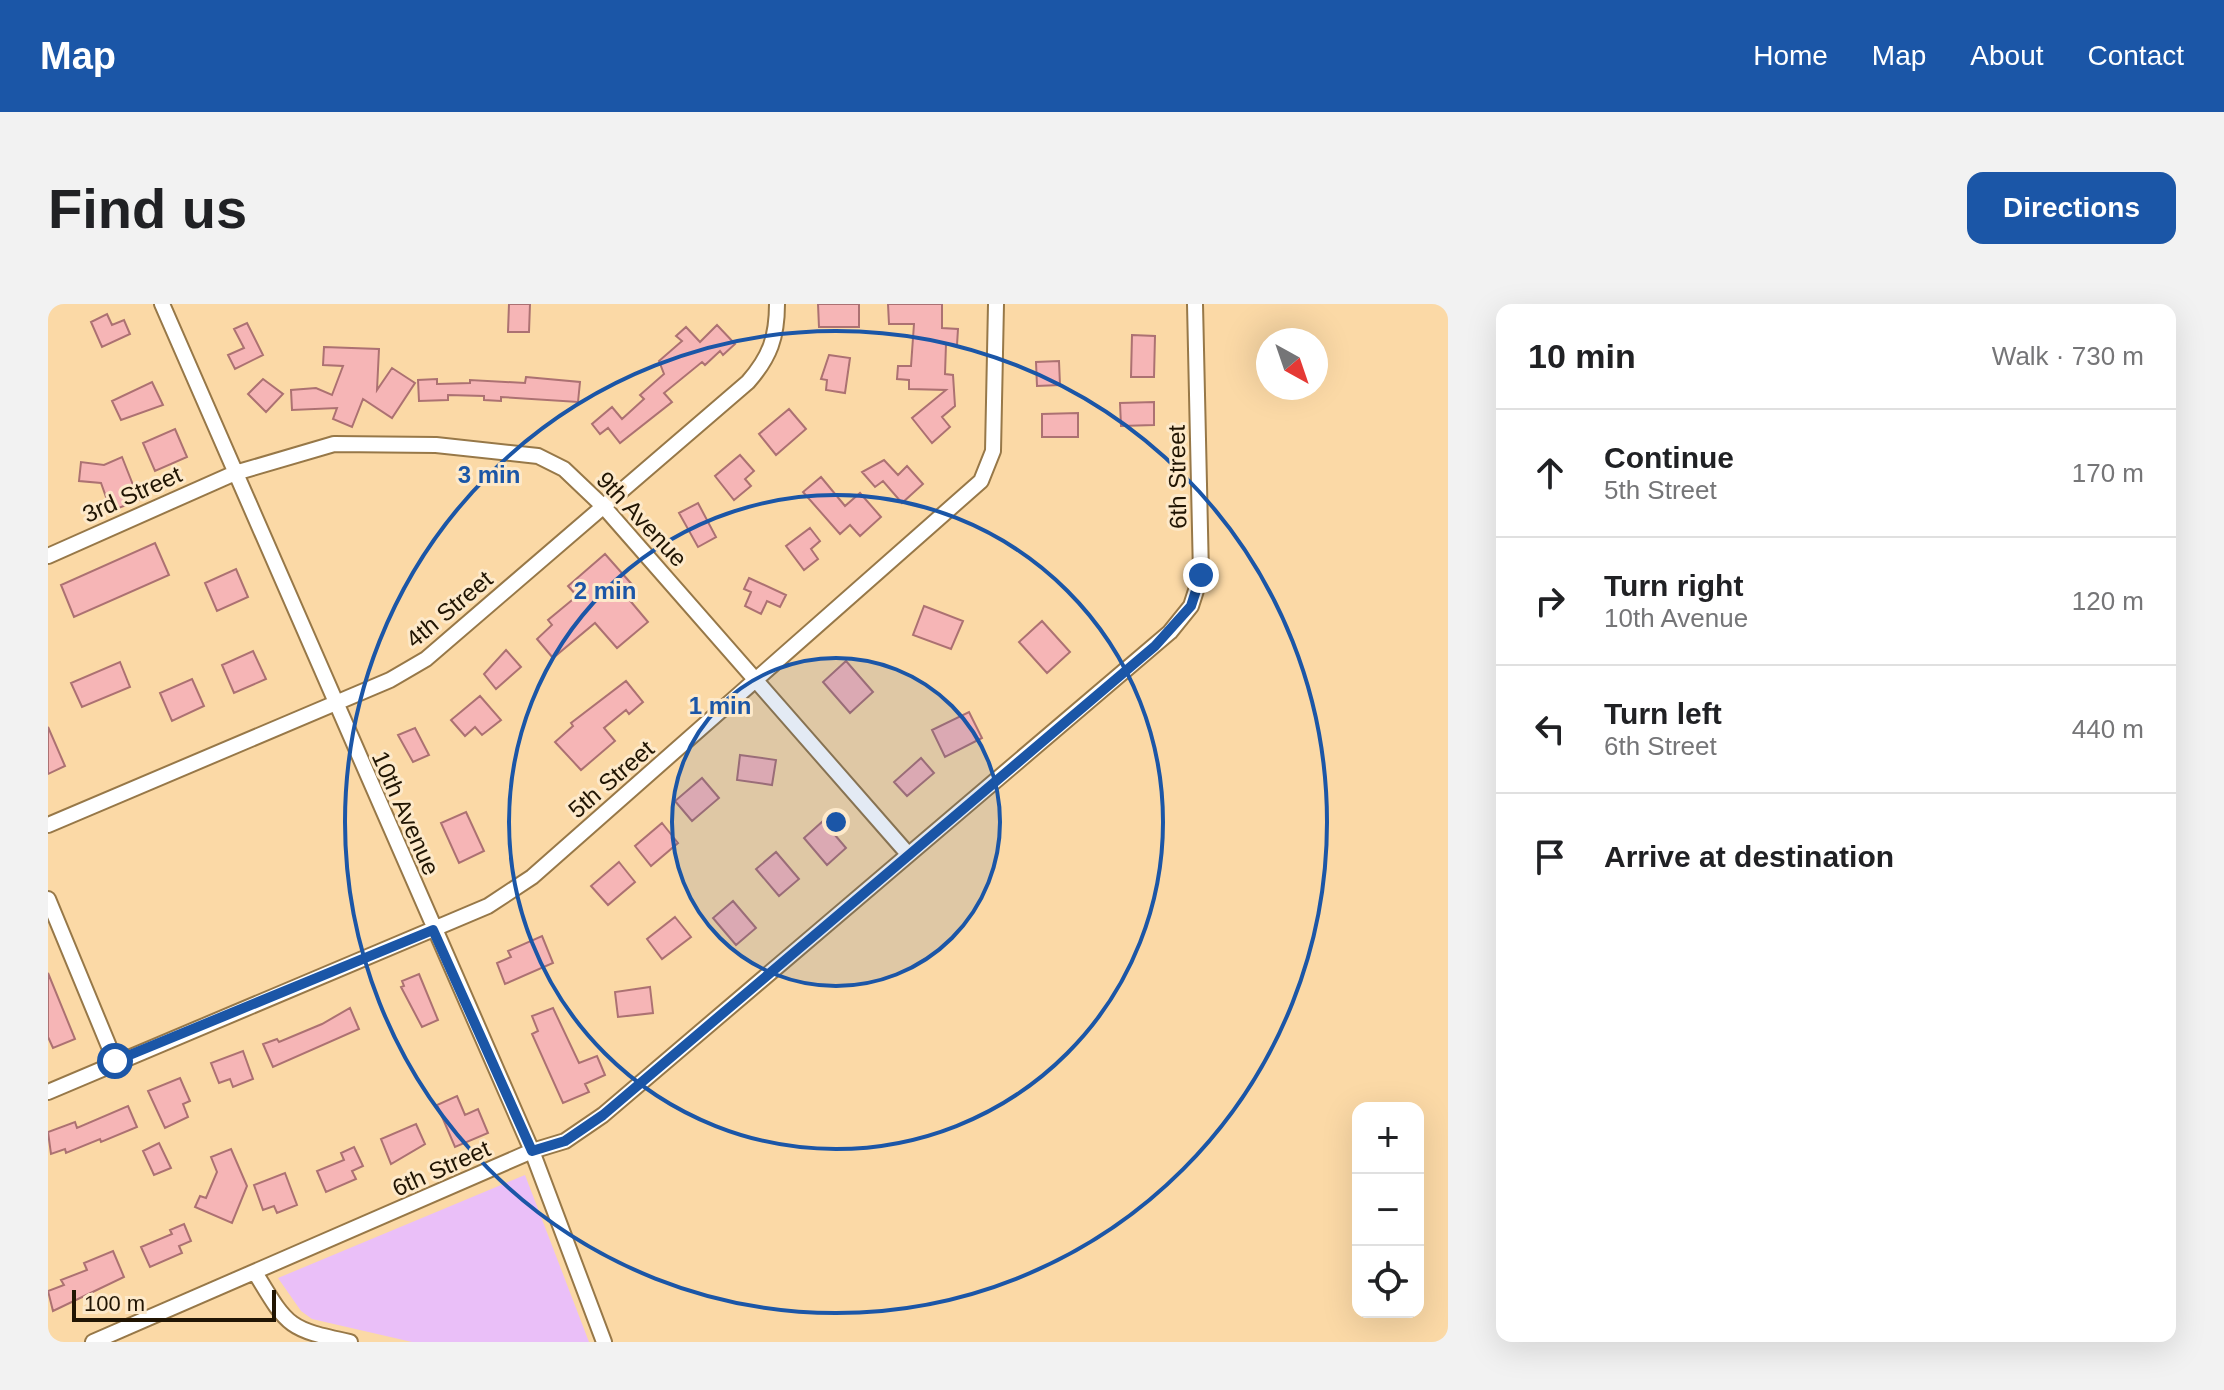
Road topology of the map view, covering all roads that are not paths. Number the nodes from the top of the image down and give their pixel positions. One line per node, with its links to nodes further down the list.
1 (162, 304): 5 (street, 10th Avenue)
2 (777, 304): 6 (street, 4th Street)
3 (996, 304): 8 (street, 5th Street)
4 (1195, 304): 11 (street, 6th Street)
5 (235, 473): 6 (street, 9th Avenue); 7 (street, 3rd Street); 9 (street, 10th Avenue)
6 (604, 507): 8 (street, 9th Avenue); 9 (street, 4th Street)
7 (48, 556)
8 (757, 681): 11 (street, 9th Avenue); 13 (street, 5th Street)
9 (333, 701): 10 (street, 4th Street); 13 (street, 10th Avenue)
10 (48, 825)
11 (908, 854): 16 (street, 6th Street)
12 (48, 899): 14 (street)
13 (433, 930): 14 (street, 5th Street); 16 (street, 10th Avenue)
14 (115, 1061): 15 (street, 5th Street)
15 (48, 1092)
16 (532, 1151): 17 (street, 6th Street); 20 (street, 10th Avenue)
17 (256, 1274): 18 (street, 6th Street); 19 (street)
18 (93, 1342)
19 (350, 1342)
20 (604, 1342)

